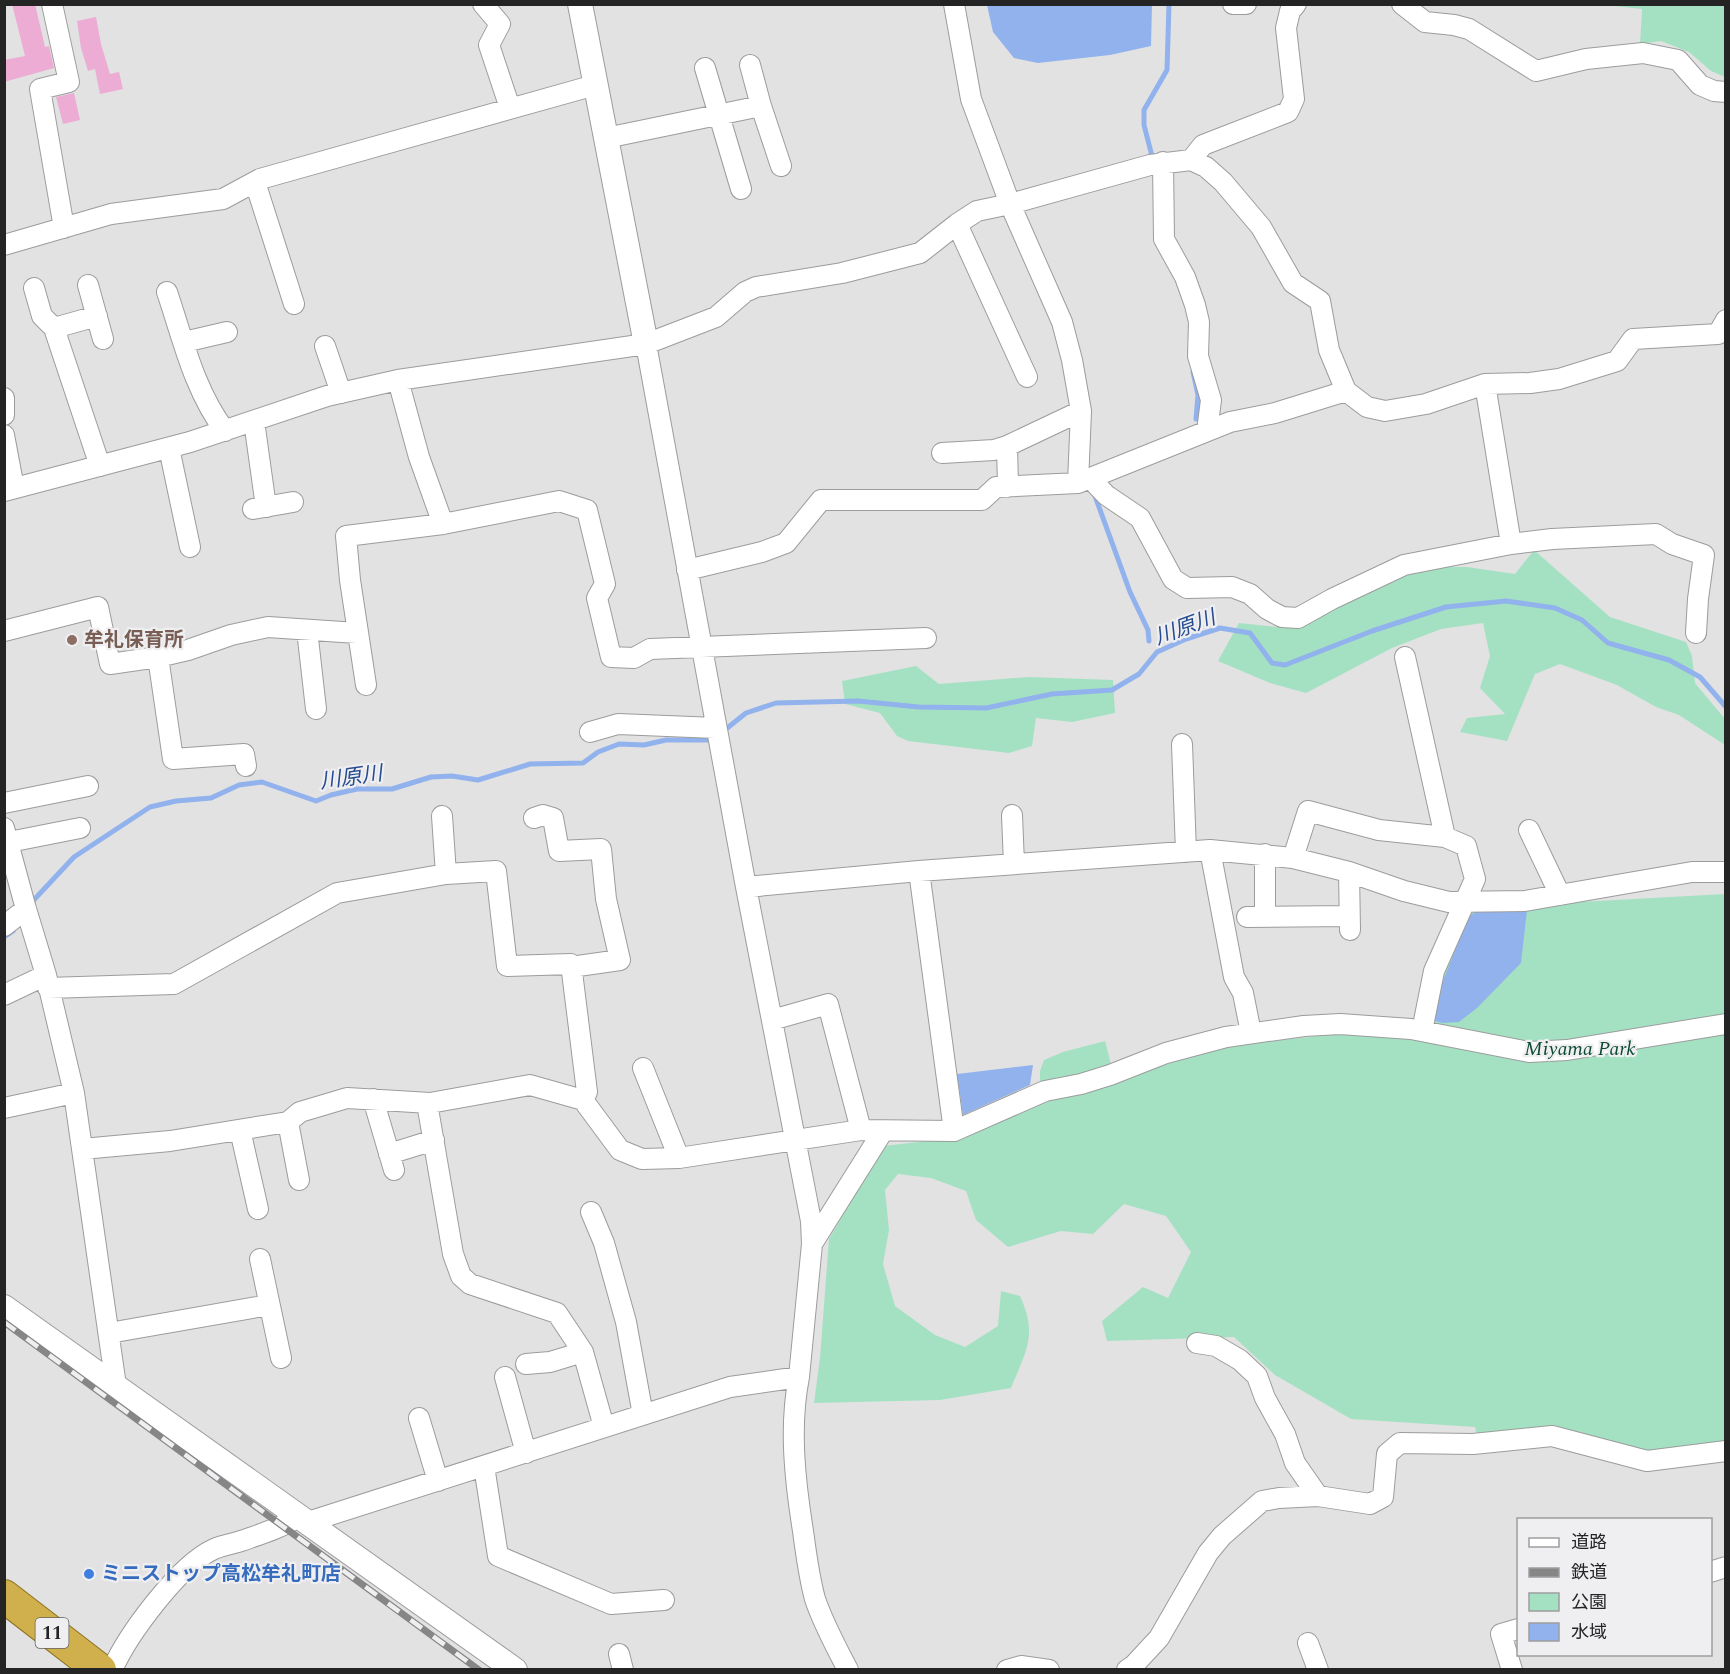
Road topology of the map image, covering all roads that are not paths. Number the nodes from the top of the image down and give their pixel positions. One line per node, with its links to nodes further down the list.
1 (52, 4): 25 (street)
2 (483, 4): 15 (street)
3 (585, 4): 9 (street)
4 (954, 4): 23 (street)
5 (1233, 4): 6 (street)
6 (1246, 4)
7 (1296, 4): 18 (street)
8 (1402, 4): 13 (street)
9 (580, 5): 12 (street)
10 (750, 65): 14 (street)
11 (705, 68): 16 (street)
12 (595, 85): 15 (street); 17 (street)
13 (1725, 92)
14 (761, 106): 16 (street); 20 (street)
15 (510, 108): 21 (street)
16 (719, 114): 17 (street); 22 (street)
17 (606, 138): 37 (street)
18 (1191, 160): 19 (street); 42 (street)
19 (1157, 163): 23 (street); 49 (street)
20 (781, 166)
21 (255, 182): 25 (street); 30 (street)
22 (741, 189)
23 (1010, 204): 24 (street); 45 (street)
24 (957, 224): 37 (street); 39 (street)
25 (64, 228): 26 (street)
26 (4, 245)
27 (88, 285): 31 (street)
28 (34, 288): 33 (street)
29 (167, 292): 36 (street)
30 (294, 304)
31 (97, 316): 33 (street); 35 (street)
32 (1725, 320): 41 (street)
33 (54, 328): 54 (street)
34 (227, 332): 36 (street)
35 (103, 339)
36 (184, 342): 48 (street)
37 (646, 344): 40 (street); 62 (street)
38 (325, 346): 43 (street)
39 (1027, 377)
40 (398, 380): 43 (street); 59 (street)
41 (1485, 384): 42 (street); 60 (street)
42 (1346, 391): 49 (street)
43 (341, 393): 47 (street)
44 (4, 398): 46 (street)
45 (1081, 411): 51 (street); 55 (street)
46 (4, 415)
47 (254, 421): 48 (street); 58 (street)
48 (225, 431): 52 (street)
49 (1207, 431): 55 (street)
50 (4, 435): 57 (street)
51 (1007, 446): 53 (street); 56 (street)
52 (169, 448): 54 (street); 61 (street)
53 (942, 453)
54 (100, 466): 57 (street)
55 (1084, 480): 56 (street); 60 (street)
56 (1008, 487): 62 (street)
57 (9, 490)
58 (293, 502)
59 (443, 524): 65 (street); 68 (street)
60 (1511, 544): 66 (street)
61 (190, 547)
62 (687, 570): 68 (street)
63 (307, 630): 65 (street); 69 (street); 72 (street)
64 (4, 631): 69 (street)
65 (357, 633): 71 (street)
66 (1696, 633)
67 (926, 638): 68 (street)
68 (702, 646): 73 (street)
69 (158, 657): 76 (street)
70 (1405, 657): 85 (street)
71 (366, 685)
72 (310, 697)
73 (716, 728): 74 (street); 95 (street)
74 (590, 732)
75 (1182, 744): 87 (street)
76 (246, 766)
77 (88, 786): 78 (street)
78 (4, 803)
79 (1012, 814): 90 (street)
80 (442, 816): 94 (street)
81 (534, 818): 100 (street)
82 (80, 828): 84 (street)
83 (1529, 830): 96 (street)
84 (7, 835): 98 (street)
85 (1445, 837): 89 (street); 97 (street)
86 (1210, 850): 87 (street); 88 (street); 106 (street)
87 (1186, 852): 90 (street)
88 (1265, 854): 89 (street); 92 (street)
89 (1293, 858): 92 (street)
90 (1014, 864): 91 (street)
91 (920, 871): 95 (street); 117 (street)
92 (1349, 872): 97 (street)
93 (1725, 872): 96 (street)
94 (446, 874): 100 (street); 101 (street)
95 (746, 887): 103 (street)
96 (1560, 895): 97 (street)
97 (1466, 902): 105 (street)
98 (26, 909): 99 (street); 101 (street)
99 (4, 926)
100 (571, 966): 110 (street)
101 (47, 981): 102 (street); 108 (street)
102 (4, 995)
103 (772, 1020): 115 (street); 118 (street)
104 (1725, 1024): 105 (street)
105 (1422, 1031): 106 (street)
106 (1251, 1033): 117 (street)
107 (643, 1068): 121 (street)
108 (74, 1094): 112 (street); 120 (street)
109 (373, 1099): 111 (street); 113 (street); 119 (street)
110 (583, 1100): 111 (street); 121 (street)
111 (427, 1103): 119 (street)
112 (4, 1108)
113 (288, 1122): 114 (street); 122 (street)
114 (240, 1130): 120 (street); 123 (street)
115 (861, 1130): 116 (street); 118 (street)
116 (883, 1131): 117 (street); 125 (street)
117 (954, 1131)
118 (794, 1139): 121 (street); 125 (street)
119 (434, 1140): 131 (street)
120 (82, 1149): 129 (street)
121 (679, 1158)
122 (299, 1180)
123 (258, 1209)
124 (591, 1212): 137 (street)
125 (812, 1244): 135 (street)
126 (260, 1259): 127 (street)
127 (269, 1305): 129 (street); 132 (street)
128 (4, 1307): 136 (street)
129 (109, 1333): 136 (street)
130 (1197, 1343): 144 (street)
131 (583, 1352): 133 (street); 139 (street)
132 (281, 1358)
133 (526, 1364)
134 (505, 1377): 141 (street)
135 (799, 1377): 137 (street); 153 (street)
136 (116, 1386): 145 (street)
137 (643, 1415): 139 (street)
138 (419, 1418): 143 (street)
139 (604, 1427): 141 (street)
140 (1725, 1451): 144 (street)
141 (526, 1453): 142 (street)
142 (484, 1466): 143 (street); 147 (street)
143 (438, 1481): 145 (street)
144 (1318, 1496): 156 (street)
145 (304, 1519): 151 (street); 152 (street)
146 (4, 1596): 150 (highway, 11)
147 (664, 1600)
148 (1517, 1629): 158 (street)
149 (1308, 1643): 157 (street)
150 (100, 1670)
151 (112, 1670)
152 (515, 1670)
153 (848, 1670)
154 (1007, 1670): 155 (street)
155 (1049, 1670)
156 (1127, 1670)
157 (1318, 1670)
158 (1512, 1670)

